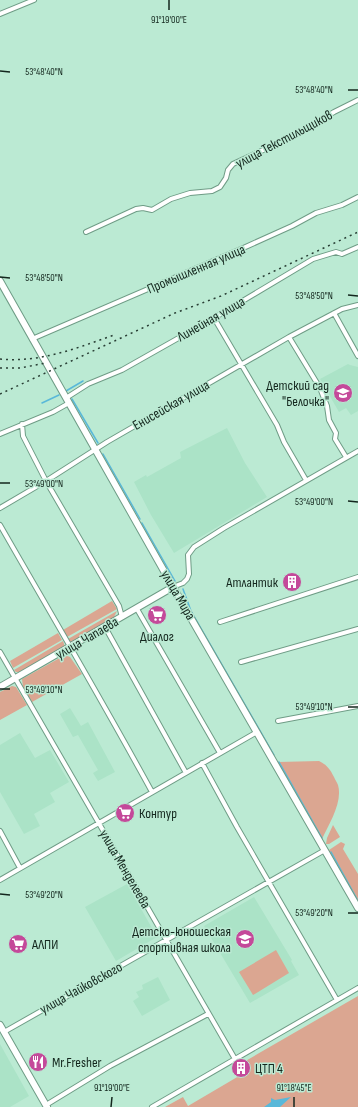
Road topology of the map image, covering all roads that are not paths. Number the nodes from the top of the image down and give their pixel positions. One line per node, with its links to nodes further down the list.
1 (34, 0): 2 (street)
2 (0, 14)
3 (358, 100): 5 (street, улица Текстильщиков)
4 (358, 197): 12 (street, Промышленная улица)
5 (86, 232)
6 (358, 248): 10 (street, Линейная улица)
7 (0, 281): 12 (main road, улица Мира)
8 (358, 305): 9 (street, Енисейская улица)
9 (334, 313): 11 (street, Енисейская улица); 13 (street)
10 (214, 318): 14 (street); 15 (street, Линейная улица)
11 (289, 337): 14 (street, Енисейская улица); 20 (street)
12 (32, 339): 15 (main road, улица Мира)
13 (358, 356)
14 (242, 365): 18 (street, Енисейская улица); 21 (street)
15 (67, 400): 16 (street, Линейная улица); 18 (main road, улица Мира)
16 (22, 424): 17 (street, Линейная улица); 22 (street)
17 (0, 434)
18 (96, 450): 22 (street, Енисейская улица); 28 (main road, улица Мира)
19 (358, 451): 20 (street)
20 (346, 457): 21 (street)
21 (306, 480): 26 (street)
22 (46, 482): 23 (street, Енисейская улица); 30 (street)
23 (0, 508)
24 (0, 526): 34 (street)
25 (358, 577): 31 (street)
26 (187, 579): 27 (street); 28 (street)
27 (192, 582)
28 (173, 587): 29 (main road, улица Чапаева); 41 (main road, улица Мира)
29 (137, 609): 30 (main road, улица Чапаева); 42 (street)
30 (122, 617): 32 (main road, улица Чапаева)
31 (220, 622)
32 (105, 627): 34 (main road, улица Чапаева); 44 (street)
33 (358, 629): 36 (street)
34 (69, 648): 37 (main road, улица Чапаева); 45 (street)
35 (0, 652): 37 (street, улица Менделеева)
36 (241, 662)
37 (16, 679): 38 (main road, улица Чапаева); 46 (street, улица Менделеева)
38 (0, 688)
39 (358, 706): 40 (street)
40 (278, 721)
41 (257, 732): 42 (street); 48 (main road, улица Мира)
42 (220, 753): 43 (street)
43 (202, 763): 44 (street); 51 (street)
44 (186, 773): 45 (street)
45 (152, 792): 46 (street)
46 (98, 823): 49 (street); 53 (street, улица Менделеева)
47 (0, 830): 49 (street)
48 (325, 850): 51 (street, улица Чайковского); 52 (main road, улица Мира)
49 (20, 868): 50 (street)
50 (0, 880)
51 (269, 881): 53 (street, улица Чайковского); 55 (street)
52 (358, 908)
53 (166, 941): 56 (street, улица Менделеева); 58 (street, улица Чайковского)
54 (358, 988): 55 (street)
55 (337, 1000): 59 (street)
56 (208, 1014): 59 (street, улица Менделеева); 60 (street)
57 (0, 1025): 58 (main road)
58 (4, 1032): 60 (main road)
59 (235, 1059): 61 (street)
60 (47, 1106)
61 (152, 1107)

